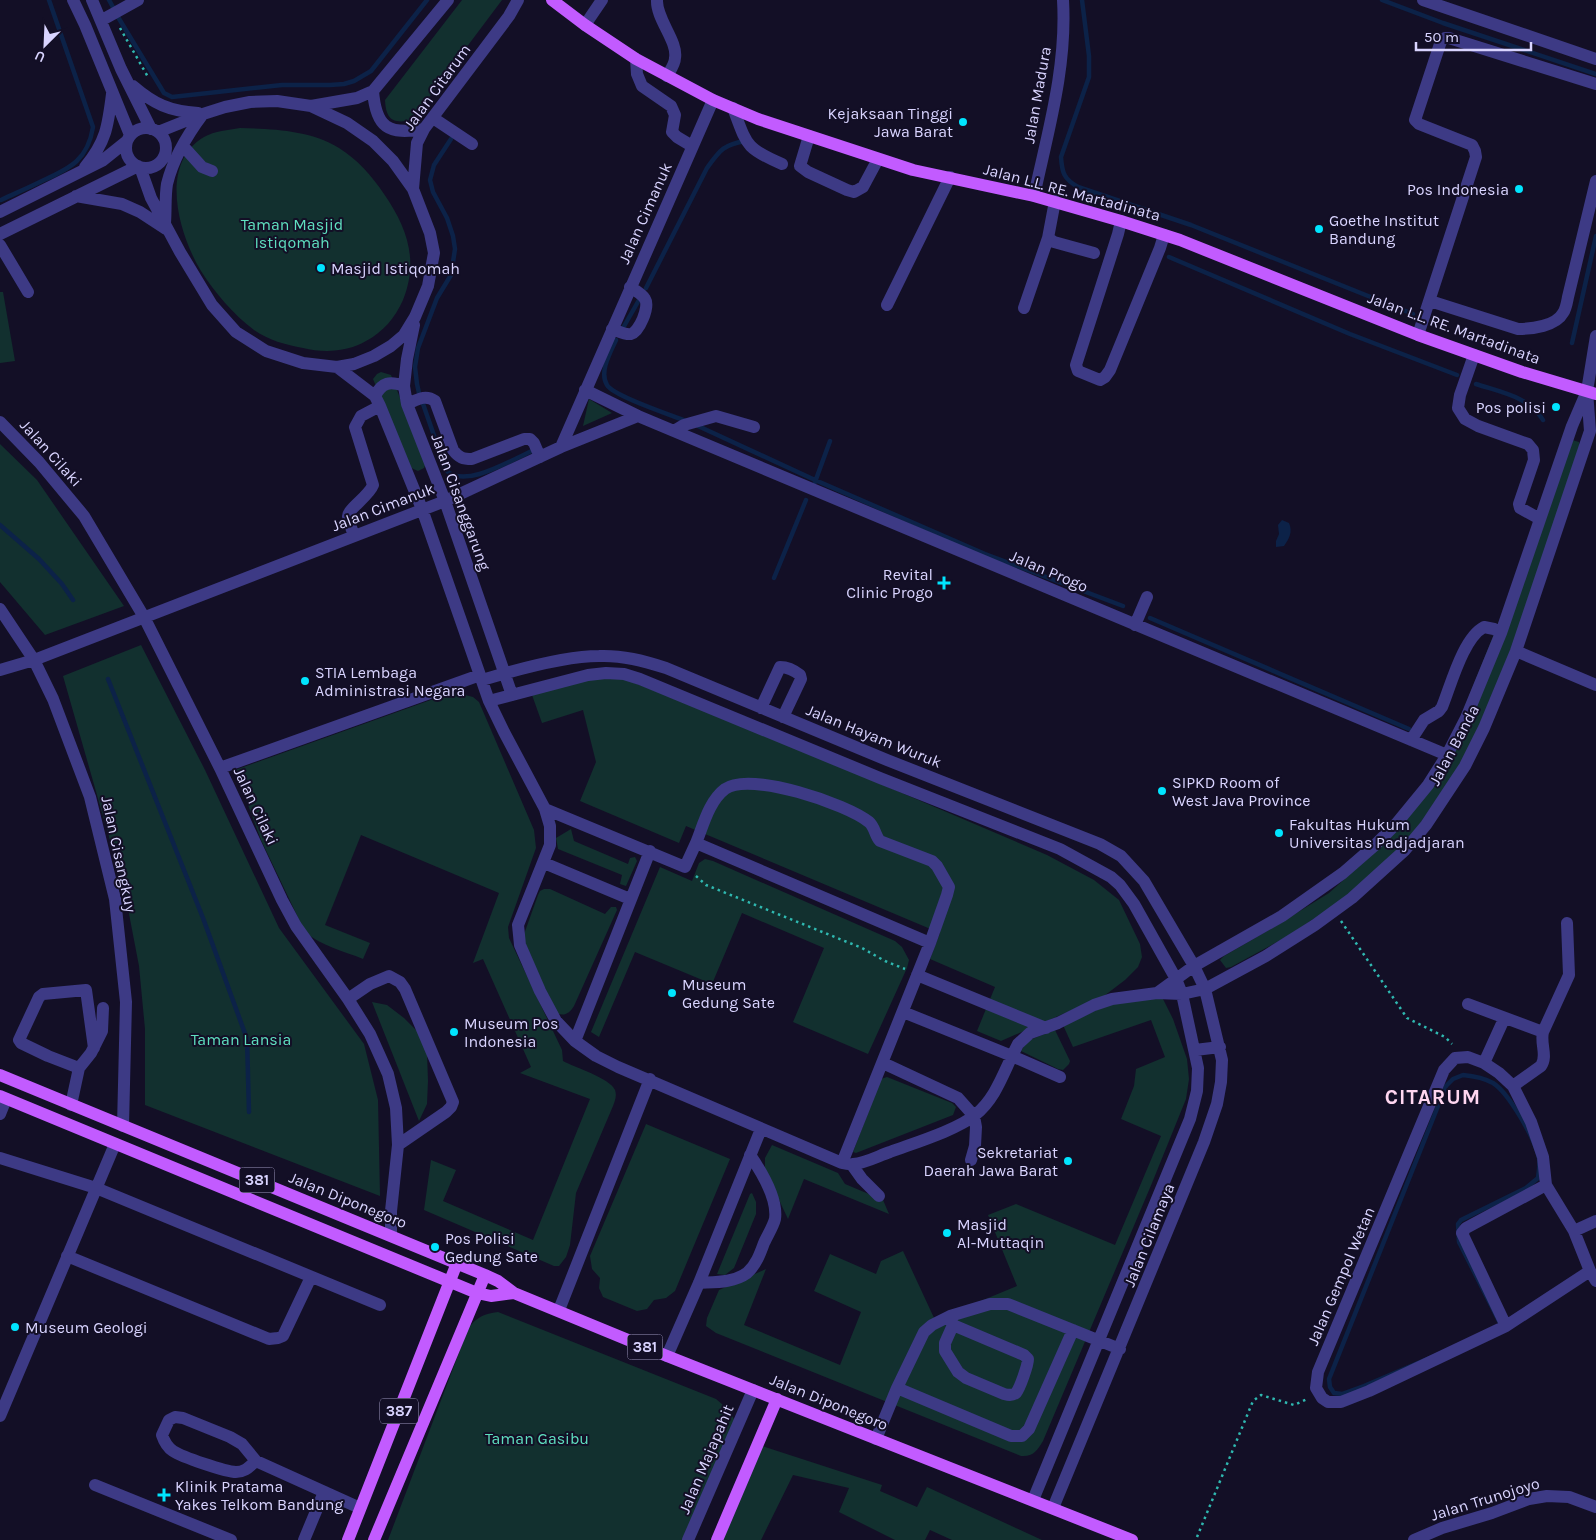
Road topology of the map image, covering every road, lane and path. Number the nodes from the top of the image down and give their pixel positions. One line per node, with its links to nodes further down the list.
1 (72, 0): 21 (street)
2 (92, 0): 12 (street)
3 (138, 0): 11 (street)
4 (448, 0): 20 (street)
5 (518, 0): 26 (street, Jalan Citarum)
6 (552, 0): 13 (main road, Jalan L.L. RE. Martadinata)
7 (602, 0): 13 (street)
8 (657, 0): 16 (street)
9 (1063, 0): 43 (street, Jalan Madura)
10 (1423, 0): 15 (street)
11 (113, 13): 12 (street); 17 (path)
12 (102, 20): 18 (street)
13 (585, 25): 14 (main road, Jalan L.L. RE. Martadinata)
14 (636, 59): 16 (main road, Jalan L.L. RE. Martadinata); 33 (street)
15 (1596, 59)
16 (667, 76): 22 (main road, Jalan L.L. RE. Martadinata)
17 (148, 77)
18 (127, 80): 25 (street); 28 (street)
19 (1596, 84): 55 (street)
20 (374, 91): 23 (street); 27 (street)
21 (112, 93): 30 (street); 38 (street)
22 (713, 100): 24 (main road, Jalan L.L. RE. Martadinata); 33 (street, Jalan Cimanuk)
23 (311, 106): 25 (street); 40 (street)
24 (733, 108): 29 (main road, Jalan L.L. RE. Martadinata); 35 (street)
25 (203, 114): 28 (street); 32 (street)
26 (433, 118): 27 (street, Jalan Citarum); 31 (street)
27 (424, 129): 40 (street, Jalan Citarum)
28 (154, 130): 30 (street); 36 (street)
29 (809, 136): 34 (main road, Jalan L.L. RE. Martadinata); 34 (street)
30 (129, 138): 36 (street); 38 (street)
31 (472, 144)
32 (183, 146): 37 (street); 47 (street)
33 (692, 146): 53 (street, Jalan Cimanuk)
34 (878, 158): 39 (main road, Jalan L.L. RE. Martadinata)
35 (782, 164)
36 (139, 166): 42 (street); 47 (street)
37 (212, 171)
38 (80, 172): 45 (street)
39 (950, 177): 43 (main road, Jalan L.L. RE. Martadinata); 56 (street)
40 (413, 189): 58 (street)
41 (1595, 194): 55 (street)
42 (76, 196): 47 (street); 48 (street)
43 (1034, 196): 44 (main road, Jalan L.L. RE. Martadinata)
44 (1054, 201): 46 (main road, Jalan L.L. RE. Martadinata); 50 (street)
45 (0, 212)
46 (1121, 221): 49 (main road, Jalan L.L. RE. Martadinata); 49 (street)
47 (167, 227): 63 (street)
48 (0, 234)
49 (1164, 235): 60 (main road, Jalan L.L. RE. Martadinata)
50 (1048, 238): 52 (street); 57 (street)
51 (0, 245): 54 (street)
52 (1094, 253)
53 (630, 286): 59 (street, Jalan Cimanuk); 59 (street)
54 (28, 292)
55 (1430, 301): 60 (street)
56 (887, 305)
57 (1024, 308)
58 (415, 317): 63 (street); 64 (street, Jalan Cisanggarung)
59 (612, 329): 65 (street, Jalan Cimanuk)
60 (1418, 335): 62 (main road, Jalan L.L. RE. Martadinata)
61 (1596, 336): 66 (street, Jalan Banda)
62 (1474, 355): 66 (main road, Jalan L.L. RE. Martadinata); 77 (street)
63 (336, 367): 67 (street)
64 (404, 386): 67 (street); 68 (street, Jalan Cisanggarung)
65 (585, 390): 69 (street, Jalan Progo); 73 (street, Jalan Cimanuk)
66 (1591, 393): 77 (street, Jalan Banda); 84 (street, Jalan Banda)
67 (377, 401): 76 (street); 78 (street)
68 (407, 404): 74 (street); 75 (street, Jalan Cisanggarung)
69 (638, 416): 72 (street, Jalan Progo); 73 (street)
70 (0, 422): 81 (street, Jalan Cilaki)
71 (754, 427): 72 (street)
72 (674, 431): 82 (street, Jalan Progo)
73 (561, 446): 74 (street, Jalan Cimanuk)
74 (540, 457): 75 (street, Jalan Cimanuk)
75 (445, 501): 76 (street, Jalan Cimanuk); 87 (street, Jalan Cisanggarung)
76 (422, 509): 78 (street, Jalan Cimanuk); 88 (street)
77 (1540, 519): 83 (street, Jalan Banda)
78 (354, 536): 81 (street, Jalan Cimanuk)
79 (1147, 597): 82 (street)
80 (0, 609): 85 (street, Jalan Cisangkuy)
81 (144, 617): 85 (street, Jalan Cimanuk); 99 (street, Jalan Cilaki)
82 (1135, 625): 96 (street, Jalan Progo)
83 (1501, 633): 96 (street); 97 (street, Jalan Banda)
84 (1516, 651): 89 (street); 109 (street, Jalan Banda)
85 (34, 660): 86 (street, Jalan Cimanuk); 142 (street, Jalan Cisangkuy)
86 (0, 670)
87 (505, 673): 88 (street, Jalan Hayam Wuruk); 90 (street, Jalan Hayam Wuruk); 91 (street, Jalan Cisanggarung)
88 (481, 678): 92 (street); 99 (street, Jalan Hayam Wuruk)
89 (1596, 685)
90 (724, 693): 93 (street, Jalan Hayam Wuruk); 94 (street)
91 (512, 695): 92 (street); 94 (street)
92 (489, 701): 101 (street)
93 (761, 708): 95 (street, Jalan Hayam Wuruk); 95 (street)
94 (717, 711): 100 (street)
95 (783, 717): 98 (street, Jalan Hayam Wuruk)
96 (1410, 740): 97 (street, Jalan Progo)
97 (1447, 755): 112 (street, Jalan Banda)
98 (887, 760): 100 (street); 102 (street, Jalan Hayam Wuruk)
99 (220, 768): 118 (street, Jalan Cilaki)
100 (880, 778): 104 (street)
101 (545, 809): 105 (street); 106 (street)
102 (1068, 832): 104 (street); 112 (street, Jalan Hayam Wuruk)
103 (696, 843): 107 (street); 111 (street); 111 (street)
104 (1060, 849): 114 (street)
105 (650, 852): 107 (street); 108 (street)
106 (544, 863): 108 (street); 125 (street)
107 (686, 867): 113 (path)
108 (630, 899): 125 (street)
109 (1334, 911): 115 (street, Jalan Banda); 130 (path)
110 (1567, 923): 124 (street)
111 (930, 943): 113 (street)
112 (1194, 966): 114 (street, Jalan Banda); 115 (street, Jalan Cilamaya)
113 (918, 975): 121 (street); 123 (street)
114 (1176, 979): 116 (street, Jalan Banda); 117 (street)
115 (1204, 989): 117 (street, Jalan Banda); 126 (street, Jalan Cilamaya)
116 (1157, 993): 117 (street, Jalan Banda); 123 (street, Jalan Banda)
117 (1182, 994): 128 (street, Jalan Cilamaya)
118 (348, 999): 147 (street, Jalan Cilaki); 147 (street)
119 (1468, 1004): 122 (street)
120 (103, 1008): 127 (street)
121 (903, 1012): 129 (street); 131 (street)
122 (1504, 1019): 124 (street); 132 (street)
123 (1046, 1028): 129 (street, Jalan Banda)
124 (1543, 1032): 137 (street)
125 (575, 1042): 136 (street)
126 (1220, 1047): 128 (street); 145 (street, Jalan Cilamaya)
127 (94, 1048): 133 (street); 133 (street)
128 (1195, 1050): 144 (street, Jalan Cilamaya)
129 (1012, 1056): 135 (street); 141 (street, Jalan Banda)
130 (1455, 1058): 132 (street); 178 (street, Jalan Gempol Wetan)
131 (883, 1063): 141 (street); 151 (street)
132 (1484, 1063): 137 (street)
133 (79, 1068): 139 (street)
134 (0, 1075): 139 (main road, Jalan Diponegoro / 381)
135 (1060, 1077)
136 (650, 1079): 143 (street); 168 (street)
137 (1513, 1086): 152 (street)
138 (3, 1097): 140 (street); 146 (main road, Jalan Diponegoro / 381)
139 (71, 1105): 142 (main road, Jalan Diponegoro / 381)
140 (0, 1114)
141 (974, 1116): 150 (street); 151 (street, Jalan Banda)
142 (123, 1126): 157 (main road, Jalan Diponegoro / 381)
143 (761, 1128): 148 (street); 151 (street)
144 (1184, 1134): 145 (street); 172 (street, Jalan Cilamaya)
145 (1204, 1142): 173 (street, Jalan Cilamaya)
146 (115, 1144): 153 (street); 163 (main road, Jalan Diponegoro / 381)
147 (398, 1145): 157 (street, Jalan Cilaki)
148 (750, 1155): 164 (street); 164 (street)
149 (0, 1158): 153 (street)
150 (971, 1160)
151 (847, 1164): 154 (street)
152 (1546, 1185): 156 (street); 170 (street)
153 (96, 1188): 158 (street); 162 (street)
154 (879, 1196)
155 (1596, 1221): 156 (street)
156 (1574, 1231): 161 (street)
157 (391, 1235): 159 (main road, Jalan Diponegoro / 381)
158 (67, 1256): 162 (street); 179 (street)
159 (457, 1263): 160 (main road, Jalan Diponegoro / 381); 163 (main road, 387)
160 (485, 1274): 165 (main road, 387); 166 (main road, Jalan Diponegoro / 381)
161 (1593, 1276): 170 (street)
162 (311, 1277): 167 (street)
163 (449, 1282): 165 (main road, Jalan Diponegoro / 381); 186 (main road, 387)
164 (698, 1283): 174 (street)
165 (477, 1293): 166 (main road, Jalan Diponegoro / 381); 193 (main road, 387)
166 (514, 1293): 168 (main road, Jalan Diponegoro / 381)
167 (380, 1305)
168 (559, 1310): 174 (main road, Jalan Diponegoro / 381)
169 (952, 1321): 169 (street); 171 (street); 175 (street)
170 (1506, 1326): 178 (street)
171 (1073, 1330): 172 (street); 175 (street)
172 (1099, 1341): 173 (street); 184 (street, Jalan Cilamaya)
173 (1120, 1349): 187 (street, Jalan Cilamaya)
174 (667, 1356): 176 (main road, Jalan Diponegoro / 381)
175 (897, 1388): 180 (street)
176 (753, 1390): 177 (main road, Jalan Diponegoro / 381); 194 (street, Jalan Majapahit)
177 (777, 1399): 180 (main road, Jalan Diponegoro / 381); 195 (main road)
178 (1328, 1402): 189 (path)
179 (0, 1416)
180 (876, 1439): 184 (main road, Jalan Diponegoro / 381)
181 (256, 1461): 181 (street); 183 (street)
182 (95, 1485): 190 (street)
183 (324, 1492): 186 (street); 191 (street)
184 (1033, 1500): 187 (main road, Jalan Diponegoro / 381)
185 (1596, 1507): 188 (street, Jalan Trunojoyo)
186 (360, 1508): 192 (main road, 387)
187 (1053, 1508): 196 (main road, Jalan Diponegoro / 381)
188 (1442, 1528): 197 (street, Jalan Trunojoyo); 198 (street)
189 (1197, 1537)
190 (230, 1540)
191 (304, 1540)
192 (348, 1540)
193 (374, 1540)
194 (688, 1540)
195 (717, 1540)
196 (1132, 1540)
197 (1414, 1540)
198 (1437, 1540)

